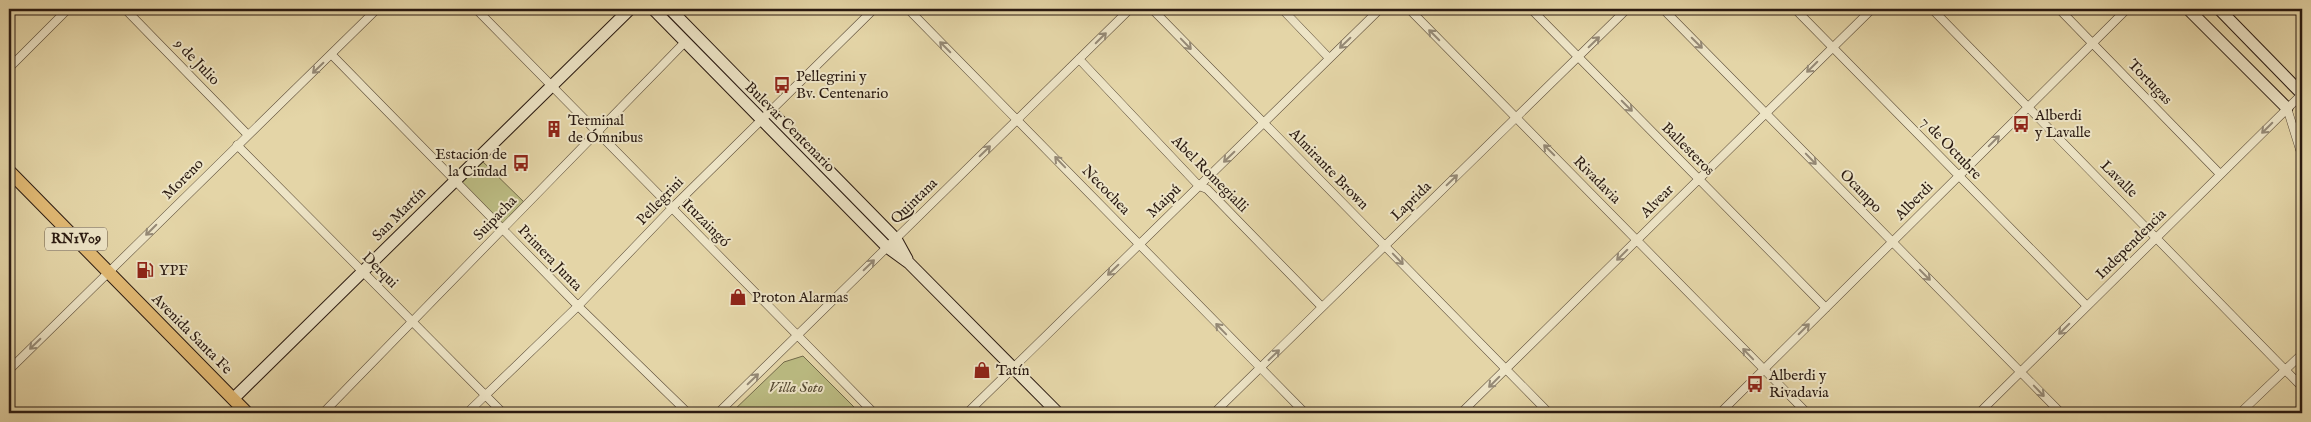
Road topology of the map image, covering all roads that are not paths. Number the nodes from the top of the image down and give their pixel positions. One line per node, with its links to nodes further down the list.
1 (68, 9): 32 (street)
2 (125, 9): 43 (street, 9 de Julio)
3 (377, 9): 28 (street, Moreno)
4 (476, 9): 33 (street, Ituzaingó)
5 (630, 9): 33 (main road, San Martín)
6 (653, 9): 25 (main road, Bulevar Centenario)
7 (670, 9): 38 (main road, Bulevar Centenario)
8 (874, 9): 38 (street, Pellegrini)
9 (908, 9): 40 (street, Necochea, one-way to 9)
10 (1130, 9): 31 (street, Quintana, one-way to 10)
11 (1152, 9): 41 (street, Almirante Brown, one-way to 41)
12 (1282, 9): 30 (street)
13 (1380, 9): 30 (street, Maipú, one-way to 30)
14 (1409, 9): 39 (street, Rivadavia, one-way to 14)
15 (1531, 9): 29 (street, Ballesteros)
16 (1627, 9): 29 (street, Laprida, one-way to 16)
17 (1663, 9): 37 (street, Ocampo, one-way to 37)
18 (1795, 9): 27 (street, 7 de Octubre)
19 (1872, 9): 27 (street, Alvear)
20 (1932, 9): 35 (street, Lavalle)
21 (2059, 9): 26 (street, Tortugas)
22 (2127, 9): 26 (street, Alberdi)
23 (2188, 9): 36 (main road)
24 (2218, 9): 34 (main road)
25 (685, 42): 38 (main road, Bulevar Centenario); 42 (street, Suipacha)
26 (2093, 43): 35 (street, Alberdi); 47 (street, Tortugas)
27 (1833, 47): 37 (street, Alvear, one-way to 37); 48 (street, 7 de Octubre)
28 (332, 55): 43 (street, Moreno, one-way to 43); 50 (street, Primera Junta)
29 (1578, 57): 39 (street, Laprida); 49 (street, Ballesteros, one-way to 49)
30 (1329, 58): 41 (street, Maipú)
31 (1079, 59): 40 (street, Quintana); 51 (street, Abel Romegialli)
32 (9, 68)
33 (551, 86): 42 (street, Ituzaingó); 50 (main road, San Martín)
34 (2302, 94): 36 (street, Independencia)
35 (2028, 107): 48 (street, Alberdi, one-way to 35); 54 (street, Lavalle)
36 (2287, 108): 45 (street); 47 (street, Independencia, one-way to 47)
37 (1766, 113): 49 (street, Alvear); 56 (street, Ocampo, one-way to 56)
38 (765, 115): 52 (street, Pellegrini); 57 (main road, Bulevar Centenario)
39 (1516, 118): 55 (street, Rivadavia, one-way to 39); 59 (street, Laprida, one-way to 39)
40 (1018, 119): 57 (street, Quintana, one-way to 40); 58 (street, Necochea, one-way to 40)
41 (1264, 122): 51 (street, Maipú, one-way to 51); 59 (street, Almirante Brown)
42 (598, 132): 52 (street, Ituzaingó); 53 (street, Suipacha)
43 (248, 135): 44 (street, Moreno)
44 (238, 145): 60 (street, Moreno, one-way to 60); 61 (street, Derqui)
45 (2302, 156)
46 (9, 171): 60 (main road, Avenida Santa Fe / RN1V09)
47 (2220, 174): 54 (street, Independencia)
48 (1959, 175): 56 (street, Alberdi); 63 (street, 7 de Octubre)
49 (1699, 179): 55 (street, Alvear); 65 (street, Ballesteros)
50 (455, 181): 53 (street, Primera Junta); 61 (main road, San Martín)
51 (1199, 186): 58 (street, Maipú); 64 (street, Abel Romegialli)
52 (672, 208): 62 (street, Pellegrini); 67 (street, Ituzaingó)
53 (503, 230): 62 (street, Primera Junta); 66 (street, Suipacha)
54 (2157, 236): 63 (street, Independencia); 72 (street, Lavalle)
55 (1637, 240): 71 (street, Alvear, one-way to 71); 74 (street, Rivadavia, one-way to 55)
56 (1892, 242): 65 (street, Alberdi); 75 (street, Ocampo, one-way to 75)
57 (892, 243): 67 (street, Quintana, one-way to 57); 69 (main road, Bulevar Centenario)
58 (1140, 244): 69 (street, Maipú, one-way to 69); 70 (street, Necochea, one-way to 58)
59 (1385, 246): 64 (street, Laprida); 71 (street, Almirante Brown, one-way to 71)
60 (108, 272): 73 (street, Moreno, one-way to 73); 78 (main road, Avenida Santa Fe / RN1V09)
61 (362, 272): 66 (street, Derqui); 78 (main road, San Martín)
62 (578, 306): 77 (street, Pellegrini); 83 (street, Primera Junta)
63 (2087, 306): 75 (street, Independencia, one-way to 75)
64 (1322, 307): 70 (street, Laprida, one-way to 64)
65 (1826, 308): 74 (street, Alberdi, one-way to 65)
66 (413, 322): 77 (street, Derqui); 80 (street, Suipacha)
67 (797, 335): 84 (street, Quintana, one-way to 67); 85 (street, Ituzaingó)
68 (2302, 354): 72 (street)
69 (1013, 368): 86 (street, Maipú); 87 (main road, Bulevar Centenario)
70 (1260, 369): 88 (street, Laprida); 89 (street, Necochea)
71 (1506, 369): 90 (street, Alvear, one-way to 90); 91 (street, Almirante Brown)
72 (2286, 369): 76 (street, Lavalle); 96 (street)
73 (9, 370)
74 (1764, 370): 92 (street, Alberdi); 93 (street, Rivadavia)
75 (2021, 372): 94 (street, Independencia); 95 (street, Ocampo, one-way to 95)
76 (2302, 387)
77 (485, 395): 81 (street, Pellegrini); 82 (street, Derqui)
78 (233, 399): 79 (main road, Avenida Santa Fe / RN1V09)
79 (247, 413)
80 (323, 413)
81 (467, 413)
82 (503, 413)
83 (688, 413)
84 (718, 413)
85 (874, 413)
86 (967, 413)
87 (1058, 413)
88 (1214, 413)
89 (1305, 413)
90 (1461, 413)
91 (1550, 413)
92 (1720, 413)
93 (1807, 413)
94 (1979, 413)
95 (2061, 413)
96 (2240, 413)

